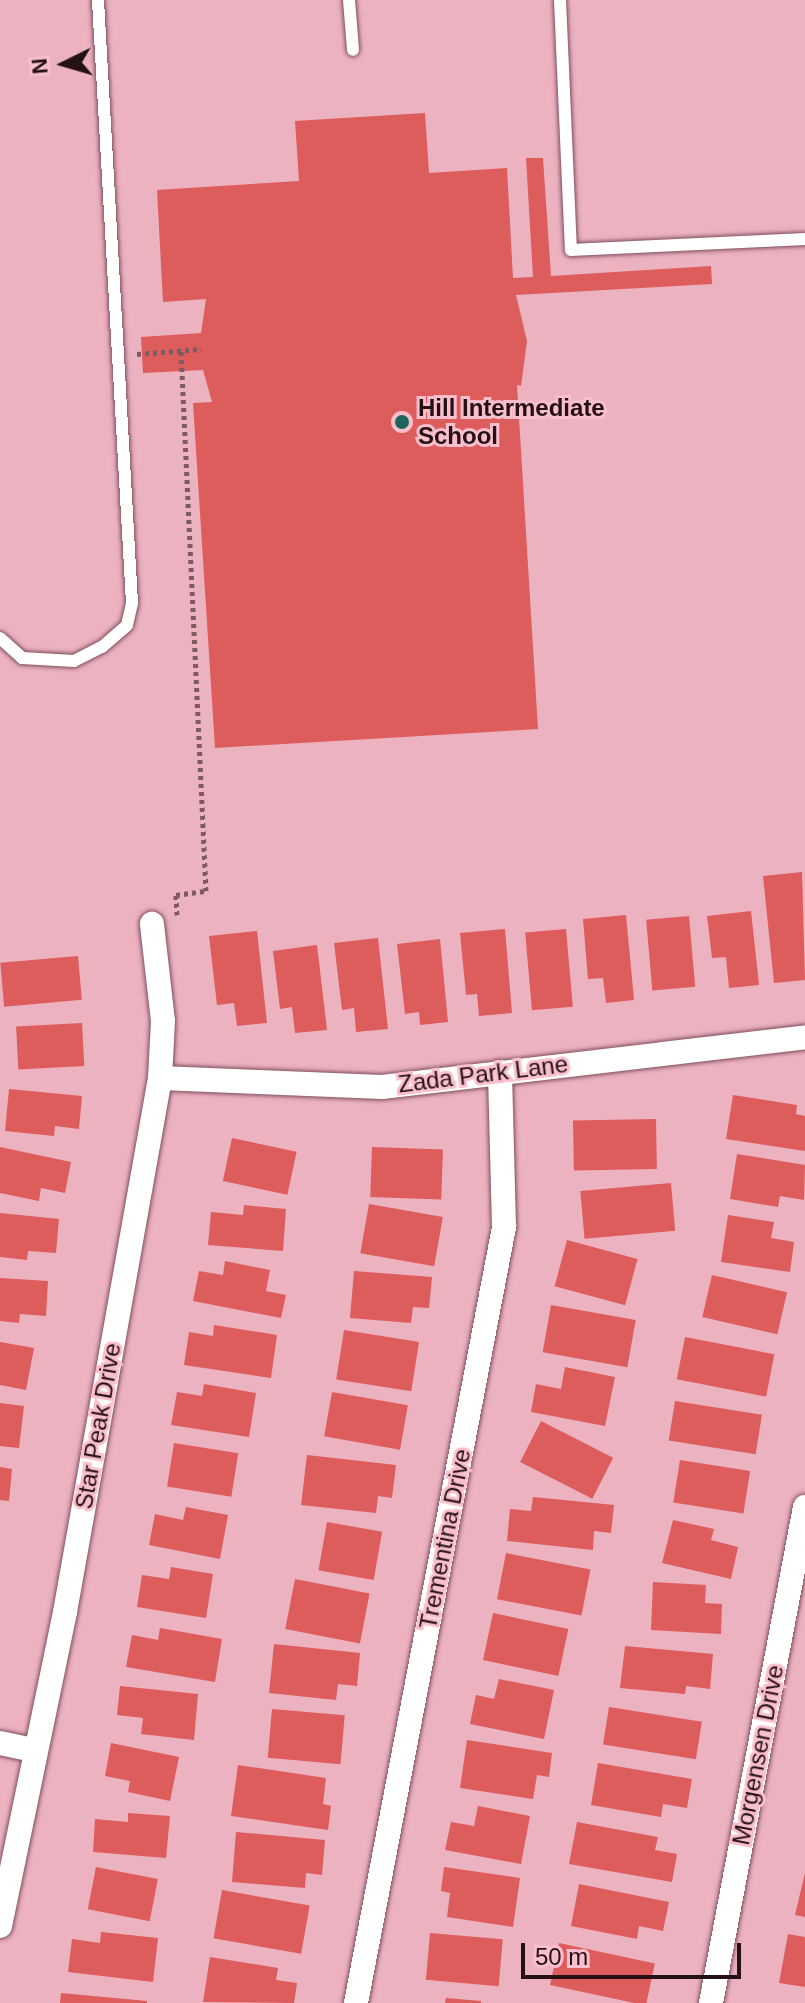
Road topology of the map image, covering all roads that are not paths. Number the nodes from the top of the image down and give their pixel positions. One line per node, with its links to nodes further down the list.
1 (98, 0): 6 (lane)
2 (349, 0): 4 (lane)
3 (560, 0): 5 (lane)
4 (353, 50)
5 (805, 239)
6 (0, 638)
7 (152, 924): 10 (street, Star Peak Drive)
8 (805, 1037): 9 (street, Zada Park Lane)
9 (500, 1072): 10 (street, Zada Park Lane); 15 (street, Trementina Drive)
10 (160, 1078): 13 (street, Star Peak Drive)
11 (805, 1507): 16 (street, Morgensen Drive)
12 (0, 1743): 13 (street)
13 (33, 1750): 14 (street, Star Peak Drive)
14 (0, 1926)
15 (356, 2003)
16 (711, 2003)

